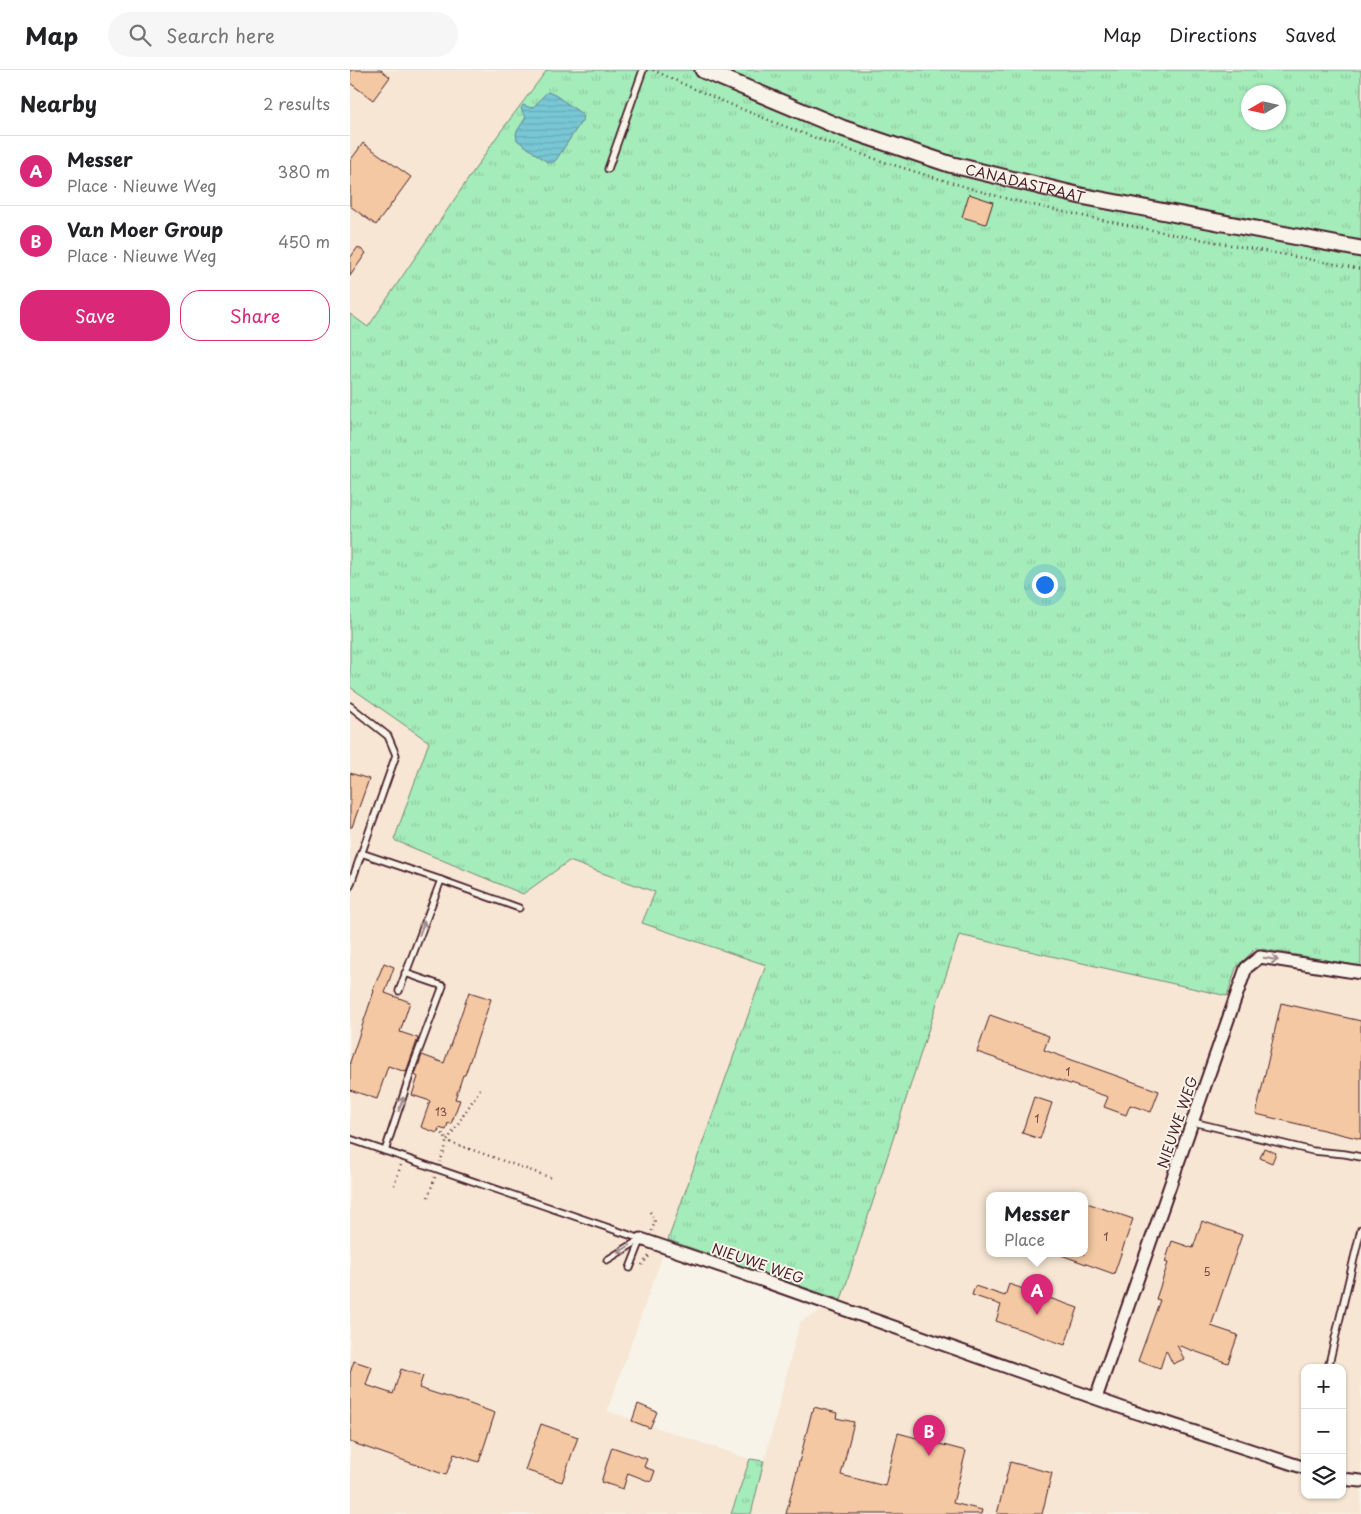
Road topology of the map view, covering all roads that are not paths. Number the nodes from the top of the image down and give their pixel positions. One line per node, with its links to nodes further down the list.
1 (643, 70): 3 (lane)
2 (703, 70): 4 (street, CANADASTRAAT)
3 (608, 169)
4 (1361, 249)
5 (350, 706): 6 (lane)
6 (361, 853): 7 (lane); 8 (lane)
7 (440, 880): 9 (lane); 11 (lane, one-way to 7)
8 (350, 886)
9 (519, 908)
10 (1361, 973): 13 (street, NIEUWE WEG, one-way to 10)
11 (405, 974): 12 (lane); 15 (lane, one-way to 11)
12 (399, 991)
13 (1193, 1122): 16 (lane); 22 (street, NIEUWE WEG)
14 (350, 1138): 15 (lane, NIEUWE WEG)
15 (385, 1151): 18 (lane, NIEUWE WEG)
16 (1361, 1158)
17 (1361, 1229): 21 (lane)
18 (641, 1239): 19 (lane, one-way to 19); 20 (lane); 22 (street, NIEUWE WEG)
19 (607, 1260)
20 (630, 1268)
21 (1329, 1364)
22 (1096, 1398): 23 (street, NIEUWE WEG)
23 (1301, 1466)
24 (1346, 1480): 25 (street)
25 (1361, 1482)

